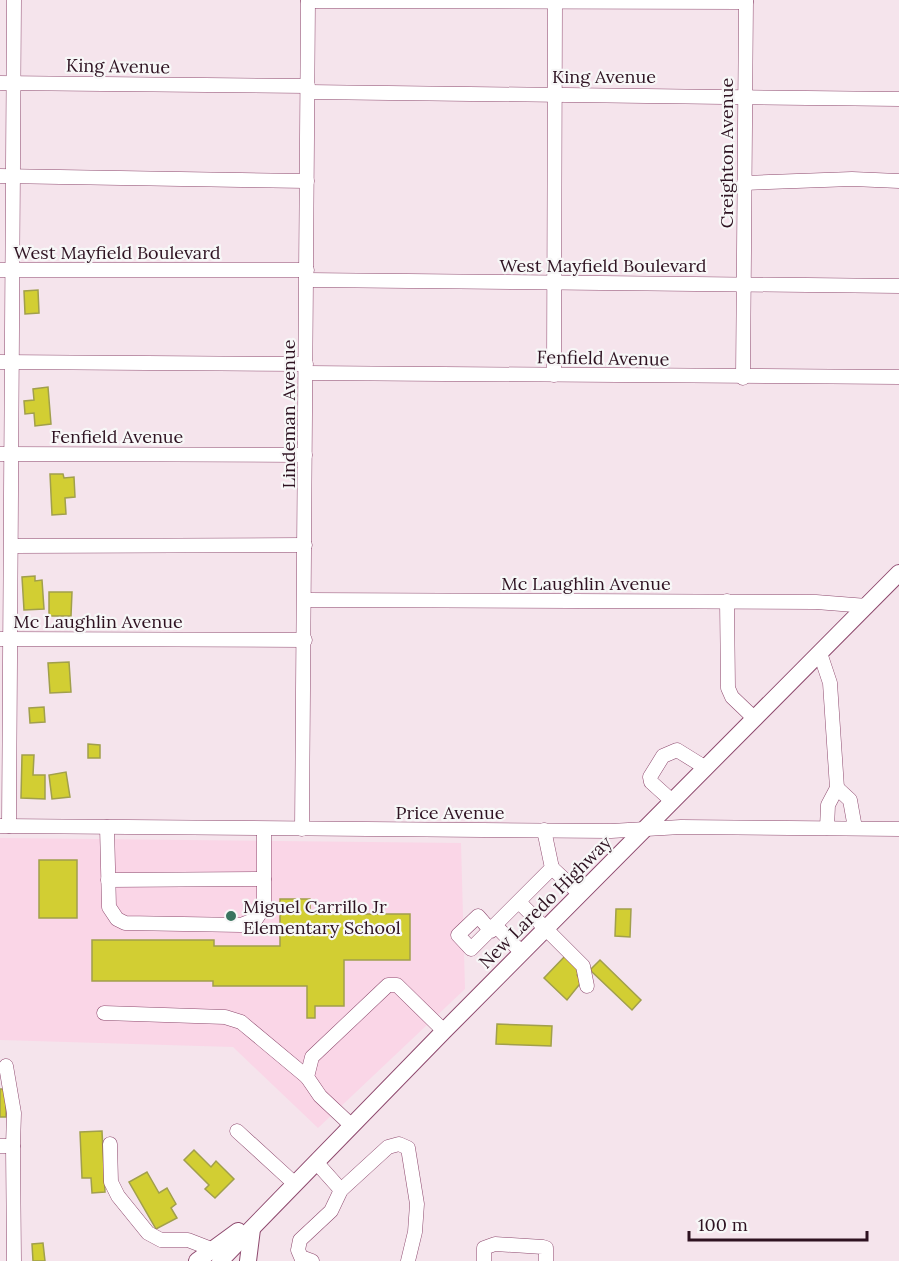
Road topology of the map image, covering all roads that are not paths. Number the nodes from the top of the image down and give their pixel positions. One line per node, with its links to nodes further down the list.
1 (14, 0): 5 (street)
2 (308, 1): 3 (street); 6 (street, Lindeman Avenue)
3 (555, 1): 4 (street); 7 (street)
4 (746, 1): 8 (street, Creighton Avenue)
5 (7, 83): 6 (street, King Avenue); 10 (street)
6 (308, 89): 7 (street, King Avenue); 11 (street, Lindeman Avenue)
7 (555, 94): 8 (street, King Avenue); 16 (street)
8 (744, 95): 9 (street, King Avenue); 13 (street, Creighton Avenue)
9 (899, 99)
10 (7, 176): 11 (street); 14 (street)
11 (308, 181): 15 (street, Lindeman Avenue)
12 (899, 182): 13 (street)
13 (744, 183): 17 (street, Creighton Avenue)
14 (7, 270): 15 (street, West Mayfield Boulevard); 19 (street)
15 (307, 275): 16 (street, West Mayfield Boulevard); 20 (street, Lindeman Avenue)
16 (554, 283): 17 (street, West Mayfield Boulevard); 21 (street)
17 (743, 284): 18 (street, West Mayfield Boulevard); 23 (street, Creighton Avenue)
18 (899, 286)
19 (6, 362): 20 (street, Fenfield Avenue); 24 (street)
20 (306, 368): 21 (street, Fenfield Avenue); 25 (street, Lindeman Avenue)
21 (554, 375): 23 (street, Fenfield Avenue)
22 (899, 377): 23 (street, Fenfield Avenue)
23 (743, 378)
24 (6, 454): 25 (street, Fenfield Avenue); 27 (street)
25 (305, 455): 26 (street, Lindeman Avenue)
26 (305, 545): 27 (street); 29 (street, Lindeman Avenue)
27 (12, 546): 32 (street)
28 (899, 573): 31 (main road, New Laredo Highway)
29 (305, 600): 30 (street, Mc Laughlin Avenue); 33 (street, Lindeman Avenue)
30 (728, 601): 31 (street, Mc Laughlin Avenue); 35 (street)
31 (867, 606): 34 (main road, New Laredo Highway)
32 (6, 639): 33 (street, Mc Laughlin Avenue); 39 (street)
33 (305, 640): 44 (street, Lindeman Avenue)
34 (820, 653): 35 (main road, New Laredo Highway); 37 (street)
35 (755, 719): 36 (main road, New Laredo Highway)
36 (706, 768): 38 (main road, New Laredo Highway); 38 (street)
37 (837, 788): 41 (street); 42 (street)
38 (672, 801): 45 (main road, New Laredo Highway)
39 (5, 826): 40 (street, Price Avenue)
40 (107, 827): 43 (street, Price Avenue); 50 (street)
41 (827, 828): 42 (street, Price Avenue); 45 (street, Price Avenue)
42 (855, 828): 46 (street, Price Avenue)
43 (264, 829): 44 (street, Price Avenue); 49 (street)
44 (302, 829): 47 (street, Price Avenue)
45 (645, 829): 47 (street, Price Avenue); 51 (main road, New Laredo Highway)
46 (899, 829)
47 (544, 830): 48 (street)
48 (552, 868): 51 (street); 52 (street)
49 (264, 879): 50 (street); 50 (street)
50 (108, 880)
51 (580, 894): 53 (main road, New Laredo Highway)
52 (520, 903): 53 (street); 54 (street)
53 (546, 929): 54 (main road, New Laredo Highway); 55 (street)
54 (522, 953): 57 (main road, New Laredo Highway)
55 (587, 986)
56 (104, 1013): 59 (street)
57 (444, 1030): 59 (street); 60 (main road, New Laredo Highway)
58 (6, 1065): 63 (street)
59 (307, 1077): 60 (street)
60 (352, 1126): 64 (main road, New Laredo Highway)
61 (237, 1131): 65 (street)
62 (110, 1143): 69 (street)
63 (7, 1146): 70 (street)
64 (316, 1162): 65 (main road, New Laredo Highway); 66 (street)
65 (294, 1184): 67 (main road, New Laredo Highway)
66 (340, 1190): 73 (street); 74 (street)
67 (278, 1202): 68 (main road, New Laredo Highway); 69 (main road)
68 (252, 1228): 69 (main road, New Laredo Highway); 72 (main road)
69 (220, 1255): 71 (main road)
70 (14, 1261)
71 (197, 1261)
72 (248, 1261)
73 (312, 1261)
74 (408, 1261)
75 (484, 1261): 76 (street)
76 (546, 1261)

